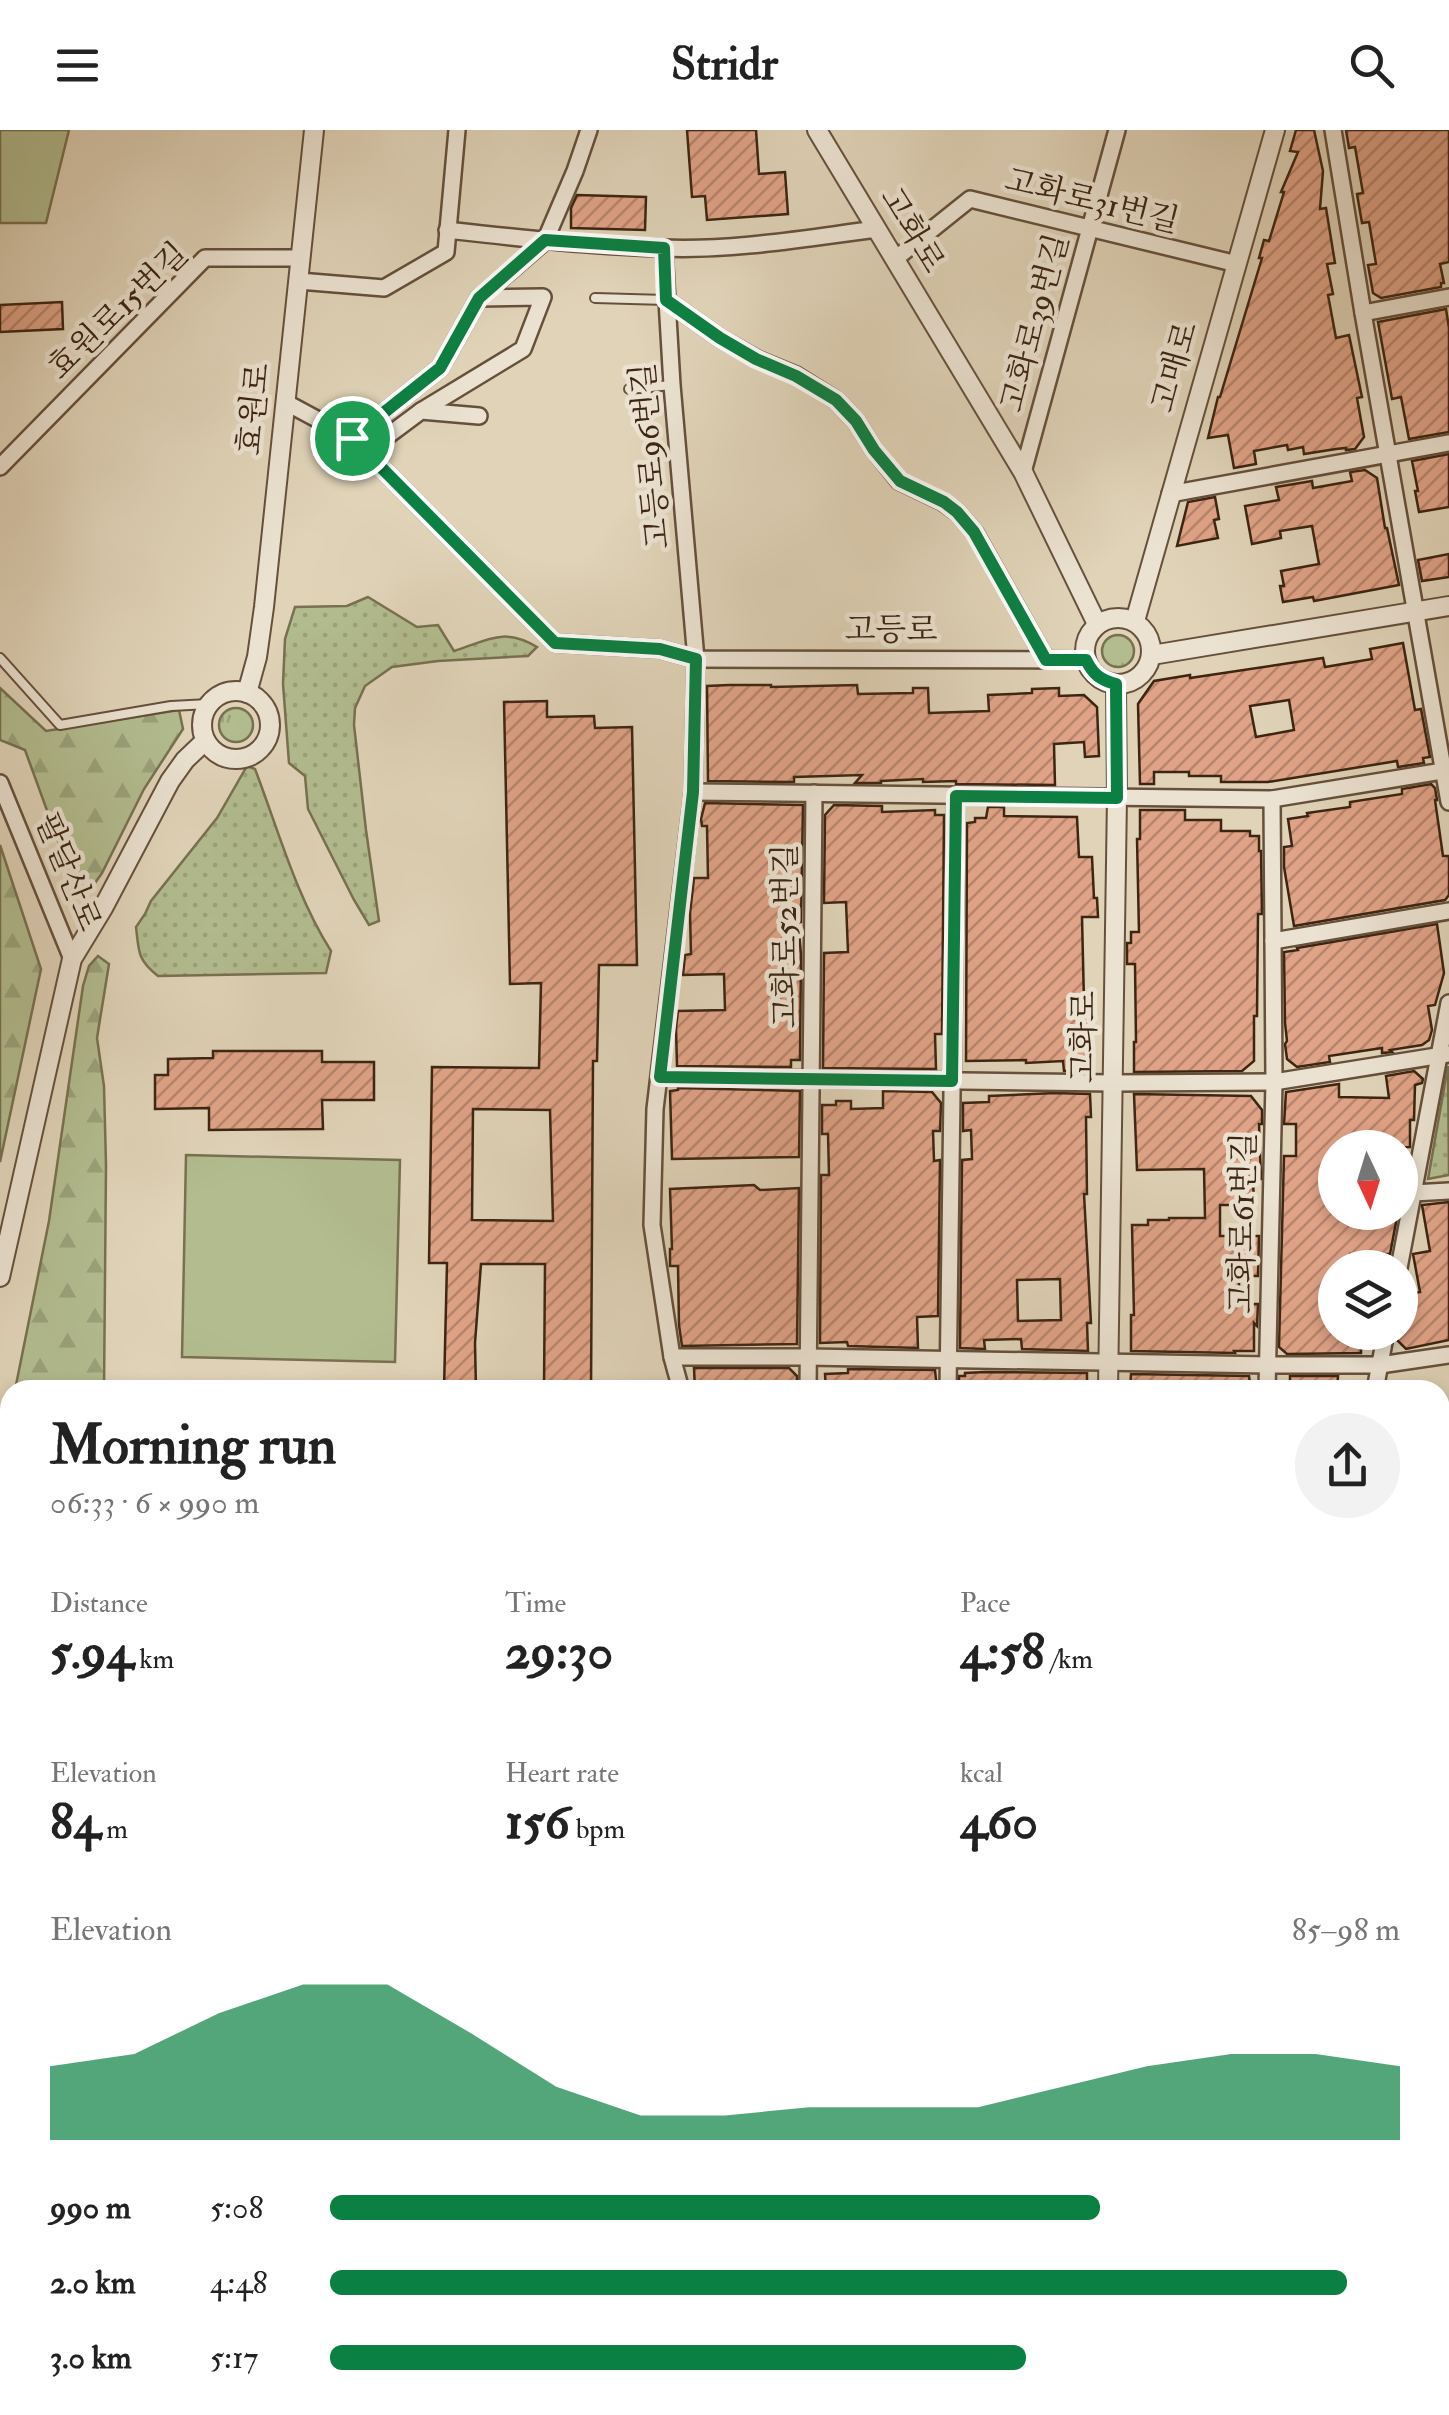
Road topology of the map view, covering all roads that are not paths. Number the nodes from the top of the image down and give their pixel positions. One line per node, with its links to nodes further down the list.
1 (314, 130): 13 (street, 효원로)
2 (457, 130): 10 (street)
3 (589, 130): 11 (street)
4 (1117, 130): 8 (street, 고화로39번길)
5 (1276, 130): 15 (street, 고매로)
6 (1333, 130): 21 (street)
7 (821, 131): 9 (street, 고화로)
8 (1090, 228): 14 (street, 고화로31번길); 15 (street, 고화로31번길); 32 (street, 고화로39번길)
9 (876, 229): 12 (street); 14 (street, 고화로)
10 (448, 230): 11 (street); 16 (street)
11 (545, 240): 12 (street); 18 (street)
12 (664, 248): 20 (street, 고등로96번길)
13 (301, 258): 16 (street, 효원로); 31 (street, 효원로15번길)
14 (895, 259): 32 (street, 고화로)
15 (1236, 264): 33 (street, 고매로)
16 (299, 281): 24 (street, 효원로)
17 (1449, 296): 21 (street)
18 (479, 298): 25 (street); 27 (street)
19 (594, 298): 20 (lane)
20 (666, 300): 22 (street, 고등로96번길); 41 (street)
21 (1363, 313): 30 (street)
22 (672, 385): 23 (lane); 40 (street, 고등로96번길)
23 (629, 389)
24 (284, 402): 27 (street, 고등로); 44 (street, 효원로)
25 (421, 412): 26 (street); 29 (street)
26 (480, 416)
27 (352, 438): 29 (street, 고등로)
28 (1449, 443): 30 (street)
29 (366, 452): 40 (street, 고등로)
30 (1388, 454): 33 (street); 35 (street)
31 (0, 467)
32 (1023, 472): 37 (street, 고화로)
33 (1170, 494): 36 (street, 고매로)
34 (1449, 606): 35 (street)
35 (1415, 612): 38 (street); 47 (street)
36 (1135, 621): 37 (street); 38 (street)
37 (1097, 624): 42 (street)
38 (1152, 655): 43 (street)
39 (0, 658): 45 (lane)
40 (696, 659): 41 (street, 고등로); 49 (street, 고등로96번길)
41 (1046, 660): 42 (street, 고등로)
42 (1086, 660): 43 (street)
43 (1116, 684): 52 (street, 고화로)
44 (247, 693): 45 (street); 46 (street)
45 (209, 704): 46 (street)
46 (206, 741): 57 (street)
47 (1446, 770): 53 (street); 54 (street)
48 (0, 783): 57 (street, 팔달산로)
49 (693, 792): 50 (street); 60 (street, 고등로96번길)
50 (814, 793): 51 (street); 61 (street, 고화로52번길)
51 (956, 796): 52 (street); 62 (street)
52 (1117, 798): 53 (street); 64 (street, 고화로)
53 (1272, 799): 56 (street, 고화로61번길)
54 (1449, 802)
55 (1449, 911): 56 (street)
56 (1273, 941): 63 (street, 고화로61번길)
57 (72, 959): 68 (street, 팔달산로)
58 (1449, 1004): 59 (street)
59 (1444, 1055): 63 (street); 65 (street)
60 (660, 1077): 61 (street); 71 (street, 고등로96번길)
61 (812, 1079): 62 (street); 72 (street, 고화로52번길)
62 (952, 1081): 64 (street); 73 (street)
63 (1274, 1082): 64 (street); 76 (street, 고화로61번길)
64 (1113, 1083): 74 (street, 고화로)
65 (1418, 1171)
66 (1449, 1191): 67 (street)
67 (1418, 1193)
68 (0, 1277)
69 (1383, 1350): 75 (street)
70 (1449, 1355): 75 (street)
71 (672, 1357): 72 (street); 77 (street, 고등로96번길)
72 (808, 1357): 73 (street); 78 (street, 고화로52번길)
73 (949, 1360): 74 (street); 79 (street)
74 (1108, 1364): 76 (street); 80 (street, 고화로)
75 (1380, 1365): 76 (street); 82 (street)
76 (1268, 1366): 81 (street, 고화로61번길)
77 (679, 1380)
78 (808, 1380)
79 (948, 1380)
80 (1108, 1380)
81 (1267, 1380)
82 (1377, 1380)

